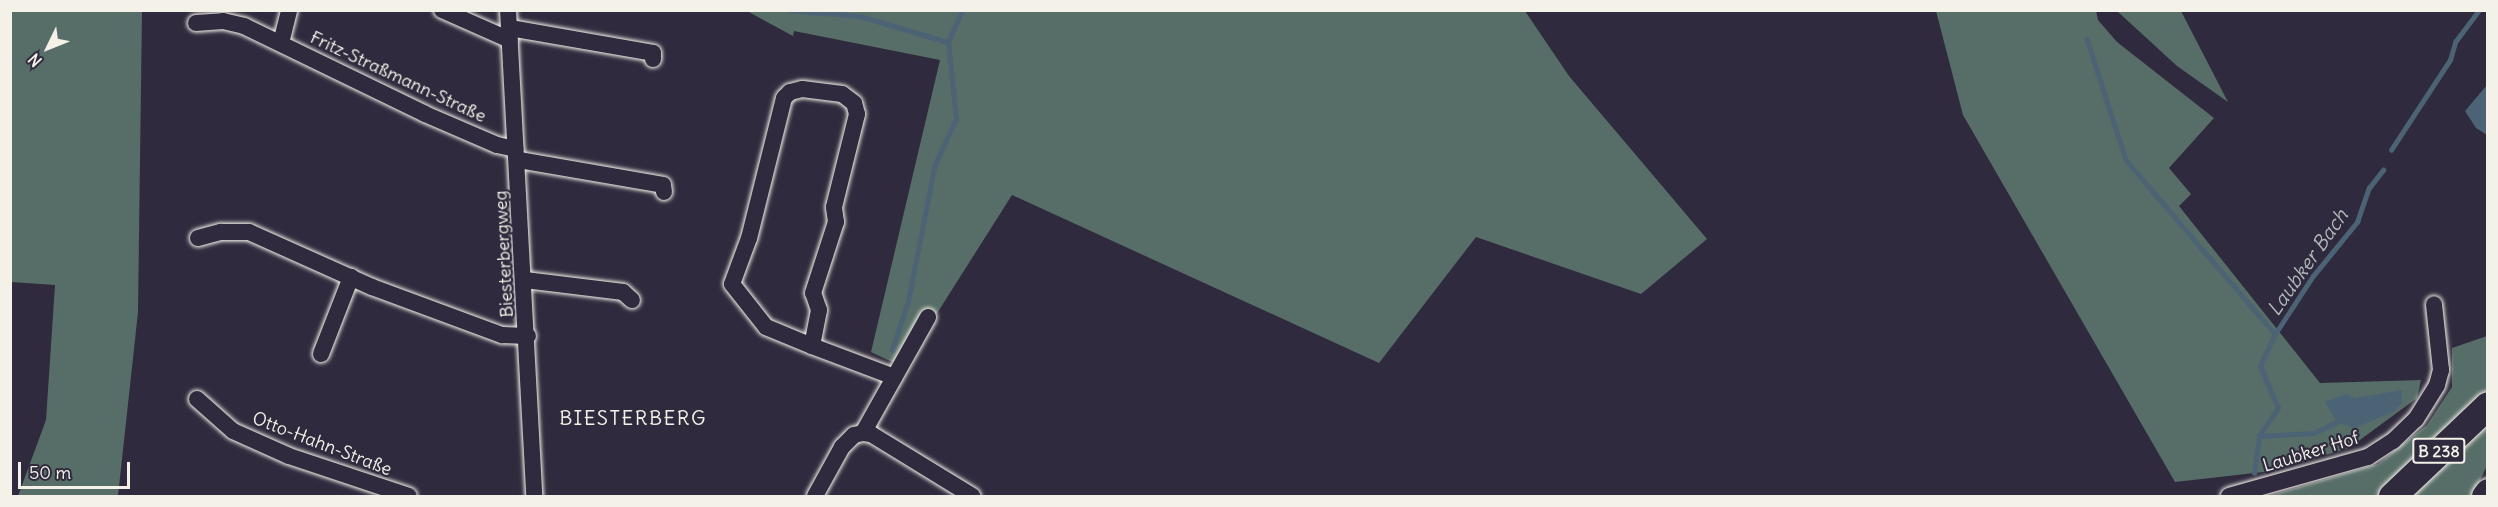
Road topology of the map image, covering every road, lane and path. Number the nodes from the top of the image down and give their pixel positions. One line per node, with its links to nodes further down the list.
1 (289, 10): 6 (street)
2 (442, 10): 5 (street)
3 (508, 10): 5 (street, Biesterbergweg)
4 (196, 23): 6 (street, Fritz-Straßmann-Straße)
5 (510, 34): 7 (street); 8 (street, Biesterbergweg)
6 (281, 43): 8 (street, Fritz-Straßmann-Straße)
7 (653, 59)
8 (517, 154): 9 (street, Fritz-Straßmann-Straße); 12 (street, Biesterbergweg)
9 (664, 192)
10 (198, 238): 11 (street)
11 (351, 277): 16 (street); 18 (street)
12 (525, 280): 13 (street); 16 (street, Biesterbergweg)
13 (632, 300)
14 (2434, 304): 28 (street, Laubker Hof)
15 (928, 317): 19 (street)
16 (528, 336): 25 (street, Biesterbergweg)
17 (812, 346): 17 (street); 19 (street)
18 (321, 354)
19 (894, 377): 22 (street)
20 (196, 399): 24 (street, Otto-Hahn-Straße)
21 (2487, 405): 29 (main road, B 238)
22 (862, 433): 26 (street); 27 (street)
23 (2487, 492): 30 (main road)
24 (409, 496)
25 (534, 496)
26 (815, 496)
27 (972, 496)
28 (2229, 496)
29 (2392, 496)
30 (2485, 496)

